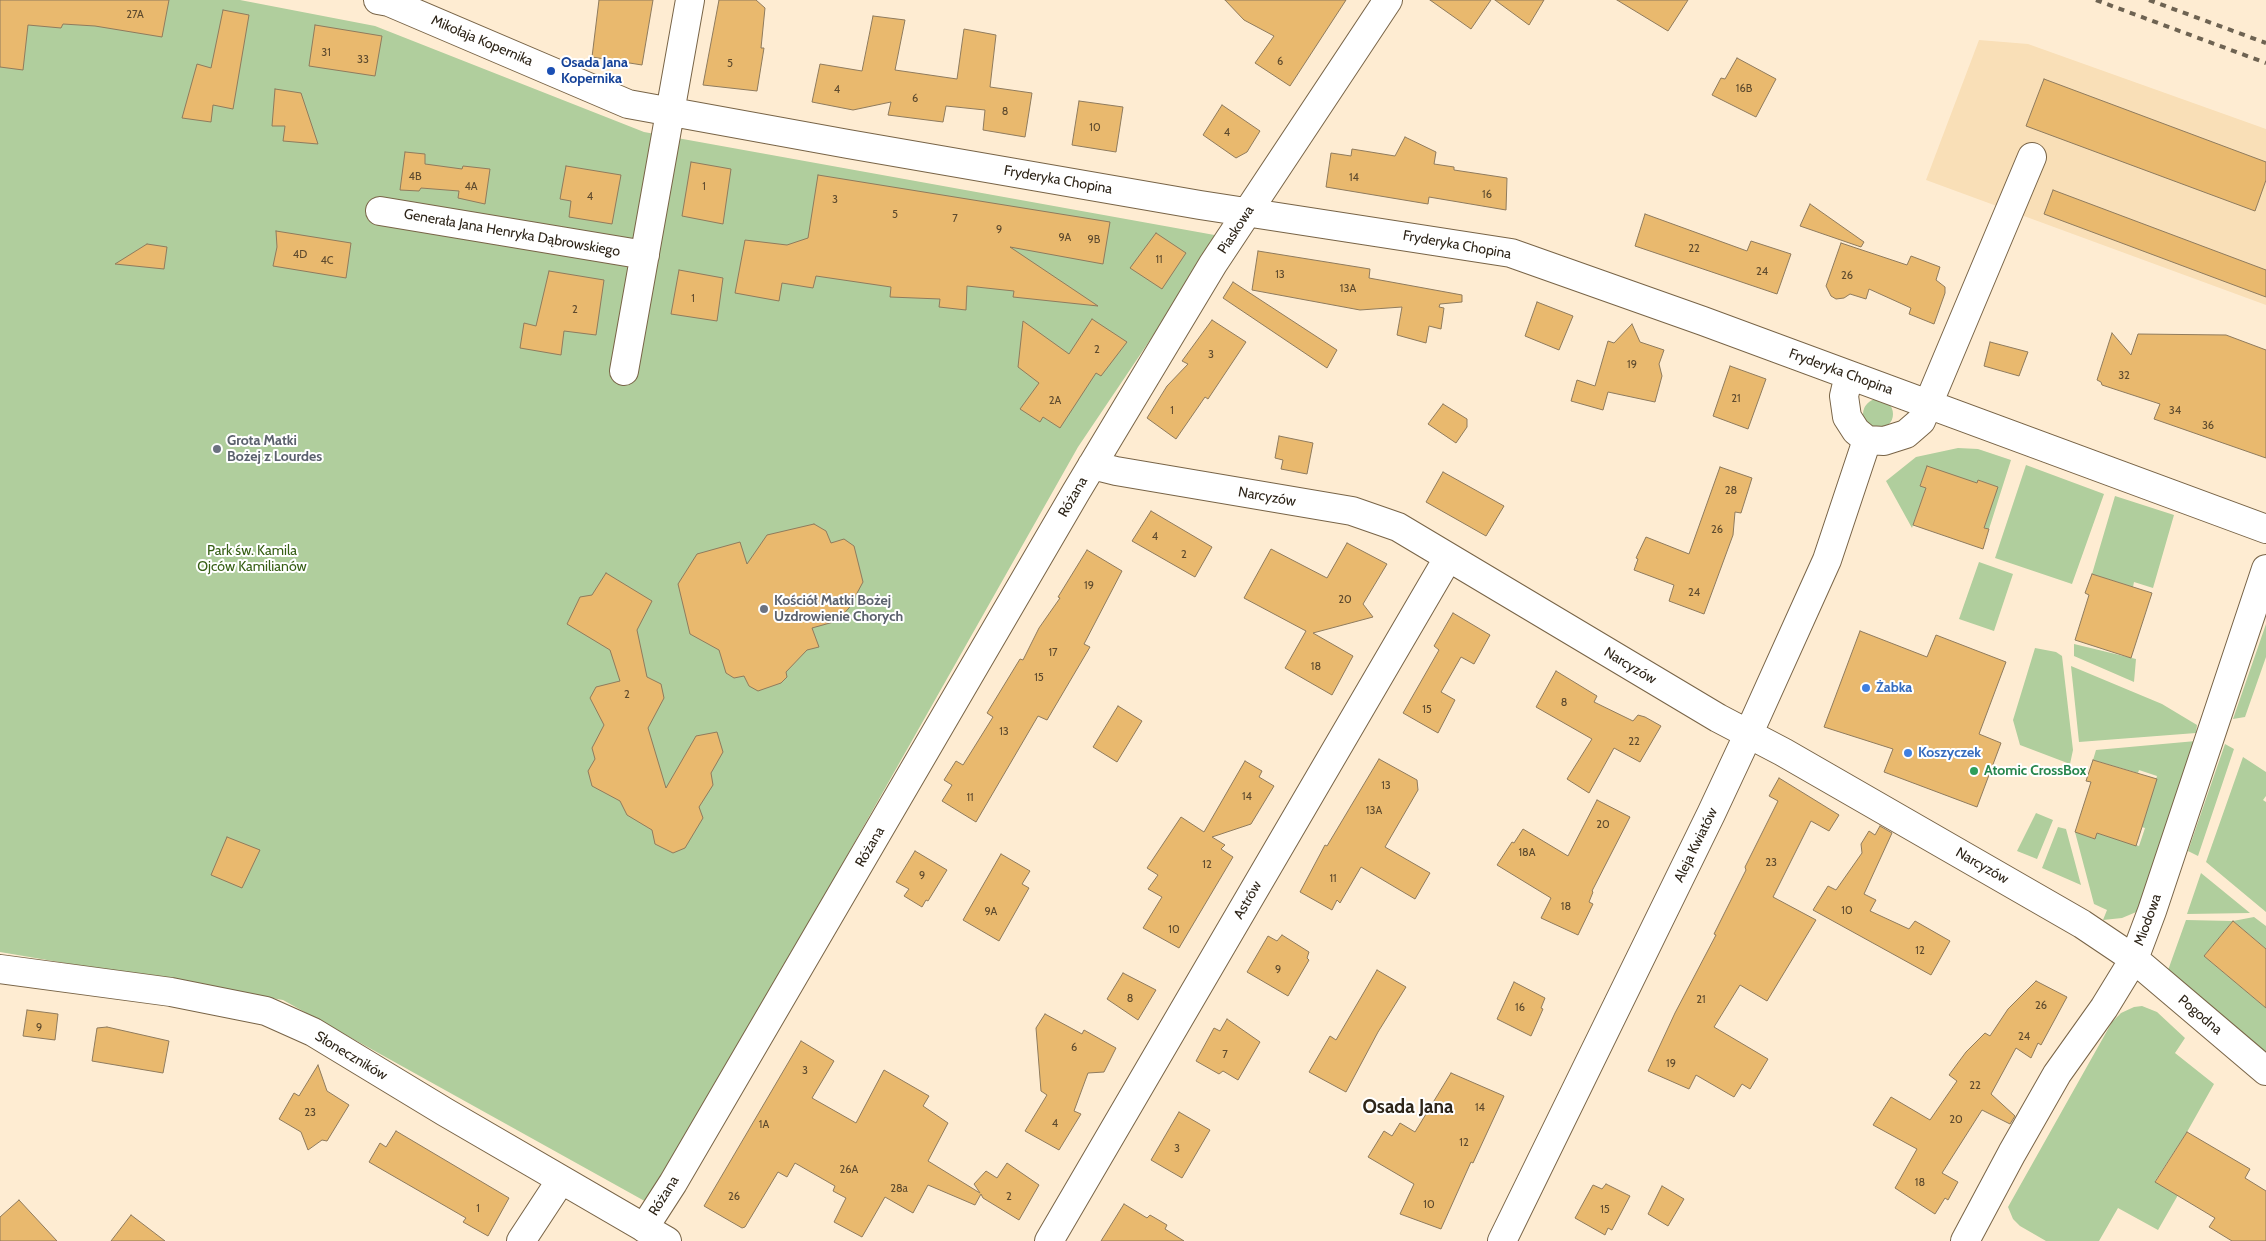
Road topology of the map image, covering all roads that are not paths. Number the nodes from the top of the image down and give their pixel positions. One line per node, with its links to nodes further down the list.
1 (690, 0): 4 (street)
2 (1388, 0): 7 (street, Piaskowa)
3 (385, 1): 4 (street, Mikołaja Kopernika)
4 (671, 112): 7 (street, Fryderyka Chopina); 8 (street)
5 (2032, 157): 11 (street)
6 (380, 211): 8 (street, Generała Jana Henryka Dąbrowskiego)
7 (1247, 212): 10 (street, Fryderyka Chopina); 13 (street, Piaskowa)
8 (645, 255): 9 (street)
9 (624, 371)
10 (1848, 375): 11 (street, Fryderyka Chopina); 12 (street)
11 (1929, 404): 12 (street); 14 (street, Fryderyka Chopina)
12 (1868, 440): 17 (street, Aleja Kwiatów)
13 (1092, 465): 15 (street, Narcyzów); 22 (street, Różana)
14 (2266, 529)
15 (1448, 558): 17 (street, Narcyzów); 24 (street, Astrów)
16 (2266, 569): 18 (street, Miodowa)
17 (1748, 735): 18 (street, Narcyzów); 25 (street, Aleja Kwiatów)
18 (2134, 959): 20 (street, Pogodna); 26 (street, Miodowa)
19 (0, 969): 21 (street, Słoneczników)
20 (2266, 1071)
21 (561, 1180): 22 (street, Słoneczników); 23 (street)
22 (656, 1234)
23 (521, 1241)
24 (1049, 1241)
25 (1502, 1241)
26 (1965, 1241)

